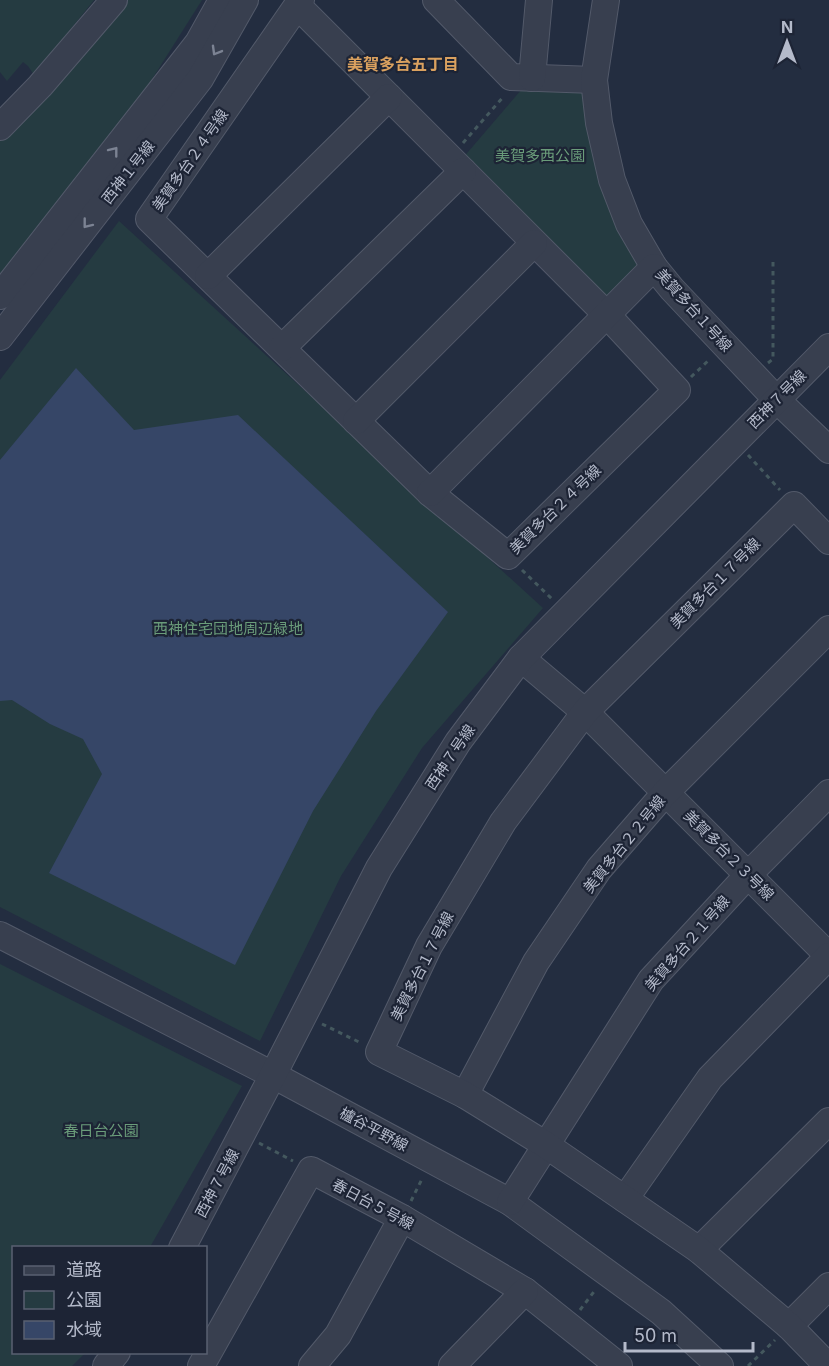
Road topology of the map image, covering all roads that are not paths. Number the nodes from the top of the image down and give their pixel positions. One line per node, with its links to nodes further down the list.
1 (114, 0): 11 (street)
2 (222, 0): 16 (street, 西神１号線, one-way to 2)
3 (245, 0): 18 (street, 西神１号線, one-way to 18)
4 (436, 0): 8 (street)
5 (539, 0): 8 (street)
6 (606, 0): 9 (street, 美賀多台１号線)
7 (300, 3): 10 (street, 美賀多台２４号線); 15 (street, 美賀多台２４号線)
8 (526, 77): 9 (street)
9 (594, 80): 14 (street, 美賀多台１号線)
10 (389, 97): 12 (street, 美賀多台２４号線); 15 (street)
11 (0, 127)
12 (457, 164): 13 (street, 美賀多台２４号線); 20 (street)
13 (534, 243): 17 (street, 美賀多台２４号線); 22 (street)
14 (654, 267): 17 (street); 21 (street, 美賀多台１号線)
15 (207, 276): 20 (street, 美賀多台２４号線)
16 (0, 296)
17 (607, 315): 24 (street); 24 (street, 美賀多台２４号線)
18 (0, 337)
19 (829, 347): 21 (street, 西神７号線)
20 (282, 348): 22 (street, 美賀多台２４号線)
21 (777, 400): 23 (street, 美賀多台１号線); 27 (street, 西神７号線)
22 (356, 421): 24 (street, 美賀多台２４号線)
23 (829, 450)
24 (430, 494)
25 (829, 541): 28 (street, 美賀多台１７号線)
26 (829, 629): 29 (street, 美賀多台２２号線)
27 (521, 658): 28 (street, 美賀多台２３号線); 34 (street, 西神７号線)
28 (585, 712): 29 (street, 美賀多台２３号線); 35 (street, 美賀多台１７号線)
29 (666, 792): 31 (street, 美賀多台２３号線); 35 (street, 美賀多台２２号線)
30 (829, 793): 31 (street, 美賀多台２１号線)
31 (748, 875): 33 (street, 美賀多台２３号線); 37 (street, 美賀多台２１号線)
32 (0, 935): 34 (street, 櫨谷平野線)
33 (829, 956): 38 (street)
34 (273, 1075): 39 (street, 櫨谷平野線); 41 (street, 西神７号線)
35 (465, 1095): 37 (street)
36 (829, 1121): 42 (street)
37 (546, 1145): 38 (street); 39 (street, 美賀多台２１号線)
38 (625, 1199): 42 (street)
39 (510, 1202): 52 (street, 櫨谷平野線)
40 (402, 1218): 44 (street, 春日台５号線); 48 (street, 春日台５号線); 49 (street)
41 (183, 1246)
42 (699, 1250): 45 (street)
43 (829, 1286): 45 (street)
44 (525, 1291): 50 (street); 51 (street, 春日台５号線)
45 (789, 1326): 53 (street)
46 (116, 1354): 47 (street)
47 (106, 1366)
48 (201, 1366)
49 (312, 1366)
50 (452, 1366)
51 (619, 1366)
52 (720, 1366)
53 (828, 1366)

